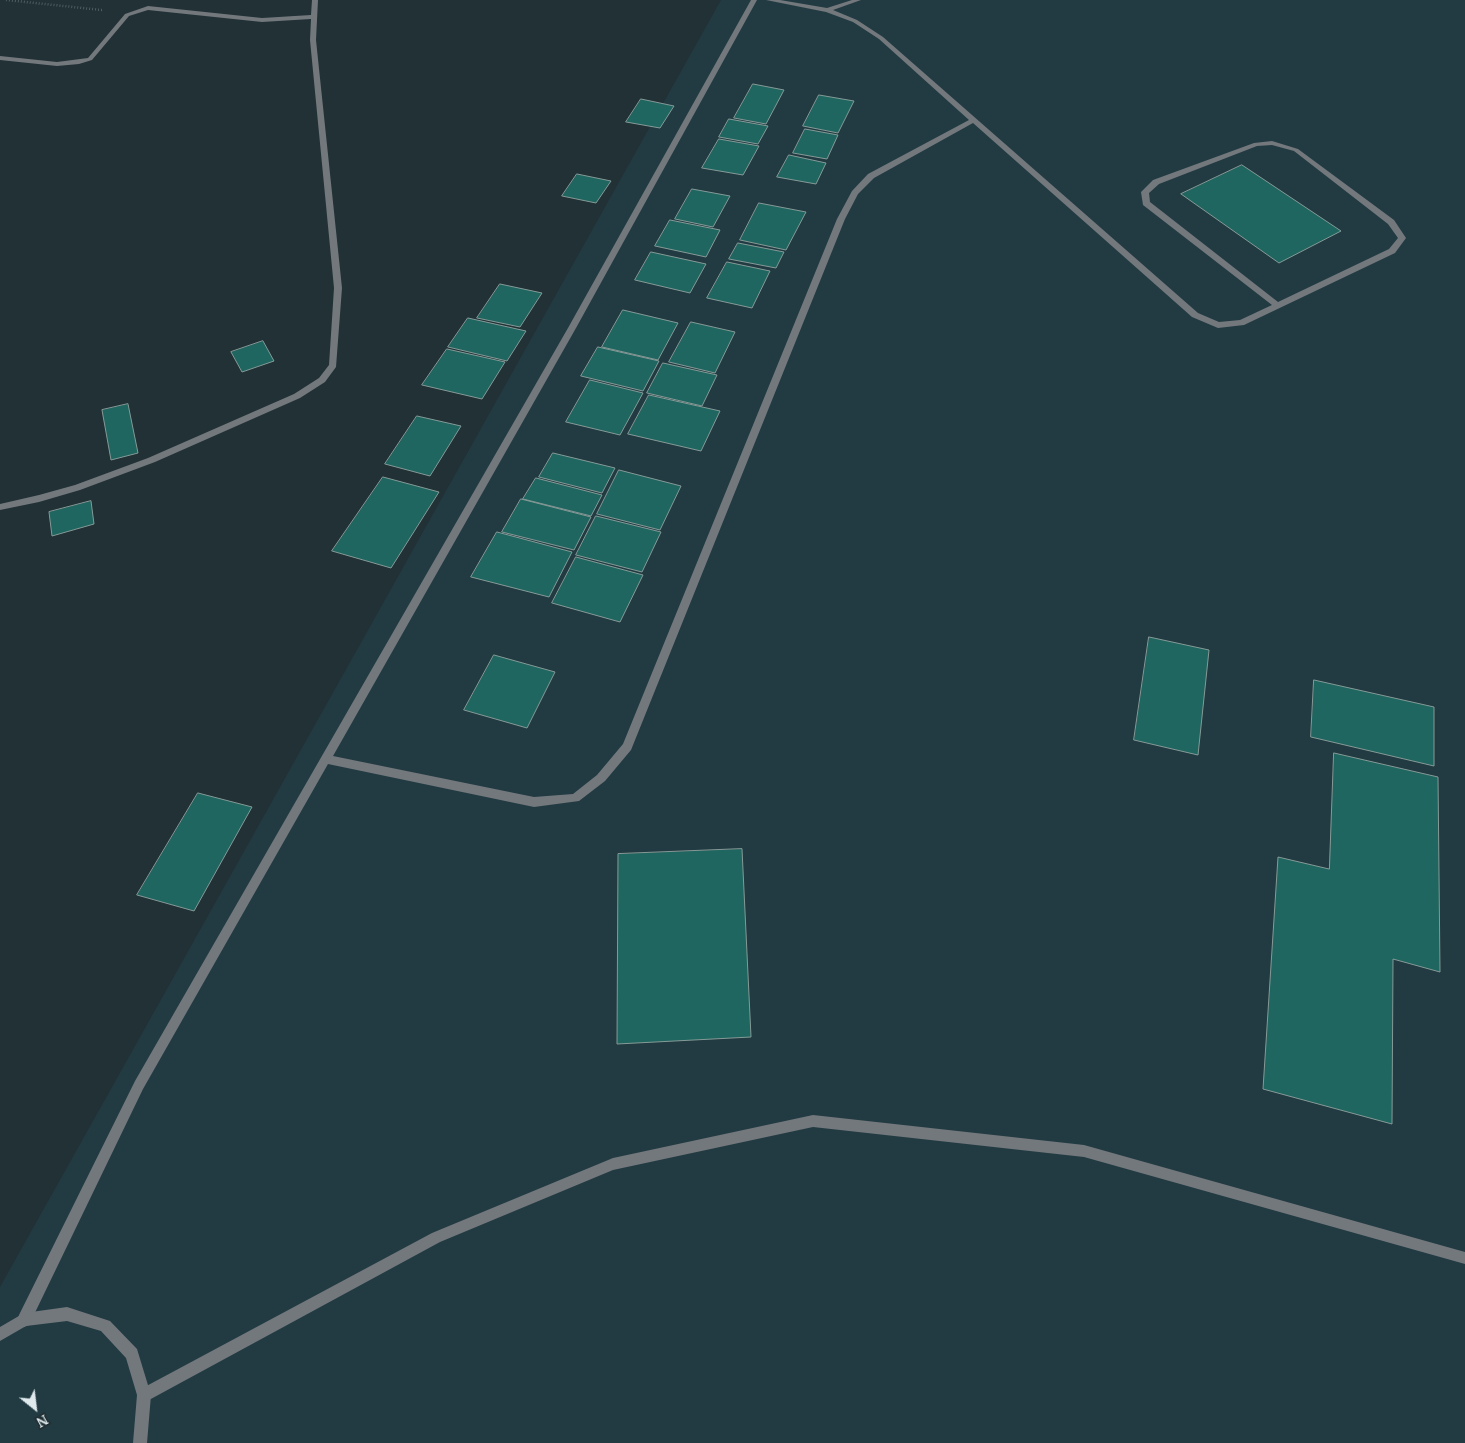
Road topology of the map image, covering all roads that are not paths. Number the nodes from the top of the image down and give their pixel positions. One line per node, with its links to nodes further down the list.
1 (315, 0): 6 (street)
2 (754, 0): 11 (street)
3 (769, 0): 5 (street)
4 (858, 0): 5 (street)
5 (827, 10): 8 (street)
6 (315, 16): 7 (street); 10 (street)
7 (0, 58)
8 (974, 120): 9 (street); 11 (street)
9 (1277, 305): 9 (street)
10 (0, 507)
11 (325, 759): 13 (street)
12 (1465, 1258): 15 (street)
13 (24, 1320): 14 (street); 15 (street)
14 (0, 1334)
15 (144, 1395): 16 (street)
16 (140, 1443)

